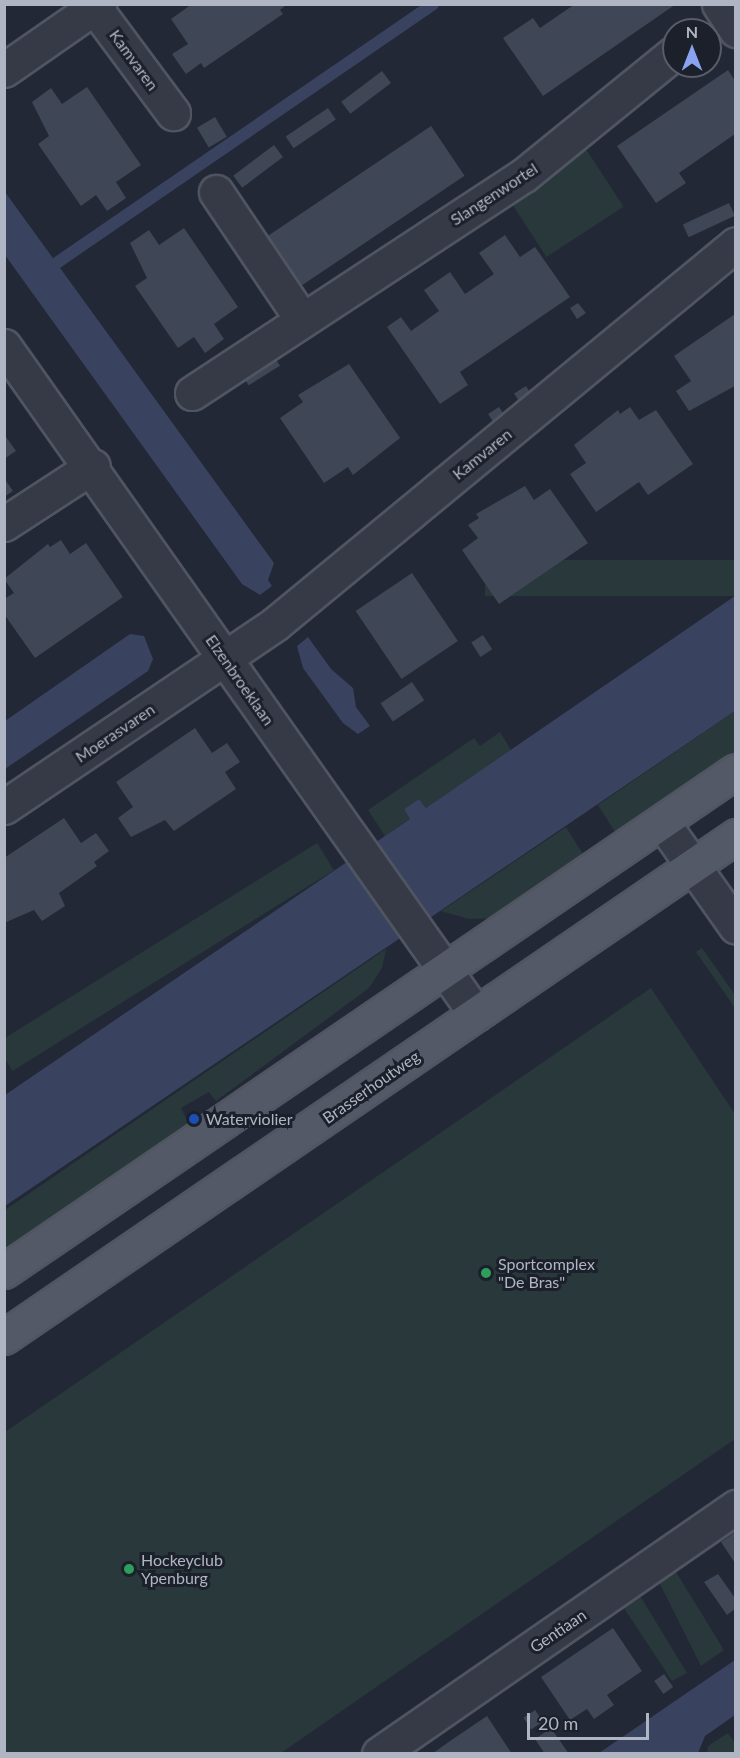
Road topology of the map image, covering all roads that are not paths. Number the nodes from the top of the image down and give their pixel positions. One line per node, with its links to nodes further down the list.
1 (97, 6): 3 (street, Kamvaren); 4 (street, Kamvaren)
2 (662, 63): 7 (street, Slangenwortel)
3 (4, 70)
4 (173, 113)
5 (216, 192): 7 (street)
6 (735, 244): 12 (street, Kamvaren)
7 (301, 318): 9 (street, Slangenwortel)
8 (4, 346): 10 (street, Elzenbroeklaan)
9 (192, 393)
10 (93, 466): 11 (street); 12 (street, Elzenbroeklaan)
11 (4, 524)
12 (225, 659): 14 (street, Moerasvaren); 19 (street, Elzenbroeklaan)
13 (735, 771): 15 (main road)
14 (4, 807)
15 (662, 822): 17 (street); 19 (main road)
16 (735, 836): 17 (main road, Brasserhoutweg)
17 (692, 866): 18 (street); 20 (main road, Brasserhoutweg)
18 (735, 927)
19 (446, 971): 20 (street, Elzenbroeklaan); 21 (main road)
20 (476, 1014): 22 (main road, Brasserhoutweg)
21 (4, 1271)
22 (4, 1337)
23 (735, 1507): 24 (street, Gentiaan)
24 (379, 1754)

